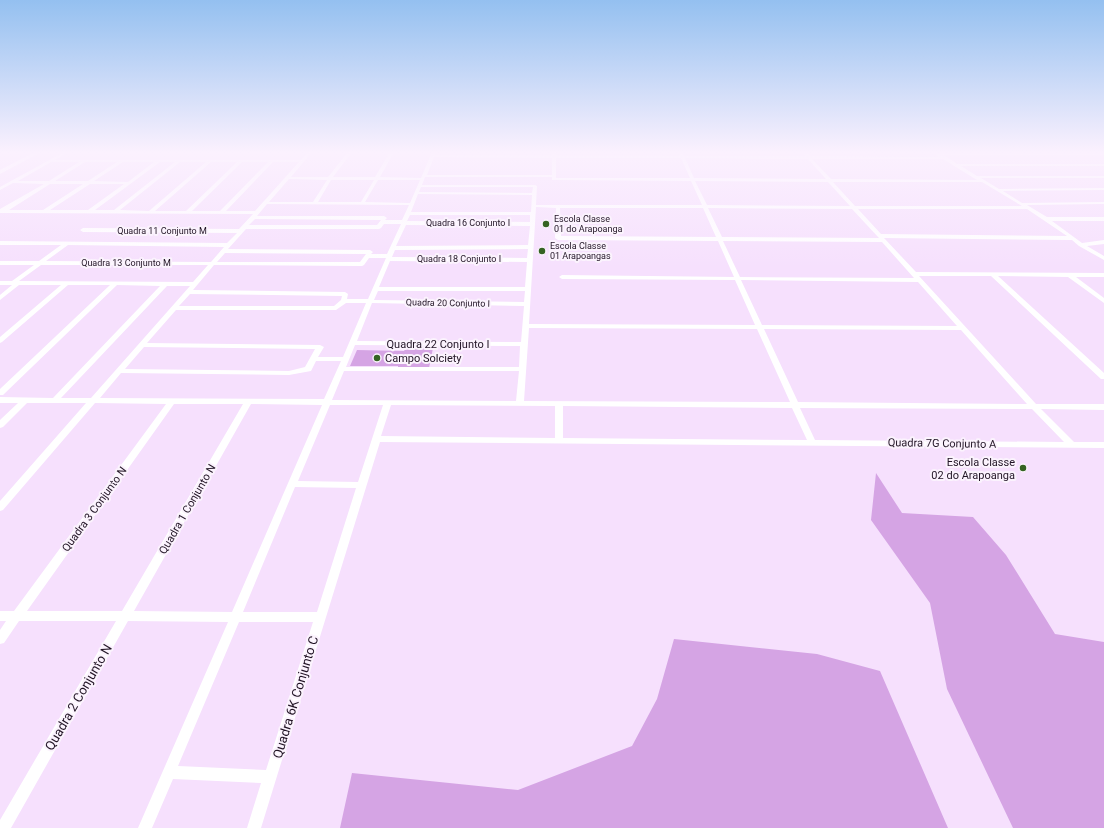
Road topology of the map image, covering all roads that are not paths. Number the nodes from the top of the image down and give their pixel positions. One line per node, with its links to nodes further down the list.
1 (36, 191): 28 (street)
2 (76, 191): 29 (street)
3 (118, 191): 30 (street)
4 (142, 191): 31 (street)
5 (175, 191): 32 (street)
6 (210, 191): 33 (street)
7 (243, 191): 34 (street)
8 (276, 191): 17 (street)
9 (322, 191): 18 (street)
10 (370, 191): 20 (street)
11 (534, 191): 16 (street)
12 (698, 191): 25 (street)
13 (839, 191): 26 (street)
14 (999, 191): 22 (street)
15 (416, 193): 16 (street); 21 (street)
16 (534, 194): 23 (street)
17 (265, 203): 18 (street); 37 (street)
18 (314, 203): 20 (street)
19 (1104, 203): 22 (street)
20 (362, 204): 21 (street)
21 (412, 204): 35 (street)
22 (1020, 204): 27 (street)
23 (533, 206): 24 (street); 36 (street)
24 (558, 206): 25 (street); 47 (street)
25 (705, 206): 26 (street); 47 (street)
26 (854, 207): 27 (street); 45 (street)
27 (1027, 208): 39 (street)
28 (1, 212): 29 (street)
29 (44, 212): 30 (street)
30 (89, 212): 31 (street)
31 (115, 212): 32 (street)
32 (150, 212): 33 (street)
33 (187, 213): 34 (street)
34 (221, 213): 37 (street)
35 (408, 213): 36 (street, Quadra 16 Conjunto I); 41 (street)
36 (533, 214): 42 (street)
37 (254, 215): 40 (street); 43 (street)
38 (1104, 219): 39 (street)
39 (1046, 220): 46 (street)
40 (382, 222): 41 (street, Quadra 16 Conjunto I); 43 (street, Quadra 11 Conjunto M)
41 (404, 222): 42 (street, Quadra 16 Conjunto I); 54 (street)
42 (532, 224): 53 (street)
43 (242, 229): 44 (street, Quadra 11 Conjunto M); 51 (street)
44 (83, 230)
45 (882, 238): 46 (street); 47 (street); 63 (street)
46 (1073, 238): 52 (street)
47 (720, 240): 68 (street)
48 (1104, 242): 52 (street)
49 (0, 243): 50 (street)
50 (66, 244): 51 (street); 61 (street)
51 (228, 245): 55 (street)
52 (1081, 245): 58 (street)
53 (530, 247): 54 (street, Quadra 18 Conjunto I); 59 (street)
54 (393, 248): 57 (street)
55 (224, 250): 56 (street); 62 (street)
56 (367, 256): 57 (street, Quadra 18 Conjunto I); 62 (street, Quadra 13 Conjunto M)
57 (389, 258): 59 (street, Quadra 18 Conjunto I); 76 (street)
58 (1104, 258)
59 (530, 260): 77 (street)
60 (0, 263): 61 (street, Quadra 13 Conjunto M)
61 (40, 263): 62 (street, Quadra 13 Conjunto M); 71 (street)
62 (213, 263): 75 (street)
63 (915, 274): 64 (street); 69 (street)
64 (992, 274): 65 (street); 97 (street)
65 (1070, 275): 66 (street); 81 (street)
66 (1104, 275)
67 (562, 277): 68 (street)
68 (737, 278): 69 (street); 86 (street)
69 (920, 280): 87 (street)
70 (0, 283): 71 (street)
71 (16, 283): 72 (street); 79 (street)
72 (67, 283): 73 (street); 88 (street)
73 (115, 284): 74 (street); 98 (street)
74 (165, 284): 75 (street); 101 (street)
75 (194, 284): 78 (street)
76 (375, 289): 77 (street, Quadra 20 Conjunto I); 82 (street)
77 (528, 289): 83 (street)
78 (187, 292): 80 (street); 84 (street)
79 (0, 298)
80 (344, 301): 82 (street, Quadra 20 Conjunto I); 84 (street)
81 (1104, 301)
82 (370, 302): 83 (street, Quadra 20 Conjunto I); 89 (street)
83 (527, 304): 85 (street)
84 (173, 308): 91 (street)
85 (525, 326): 86 (street); 90 (street)
86 (760, 327): 87 (street); 109 (street)
87 (964, 328): 110 (street)
88 (0, 341)
89 (352, 343): 90 (street, Quadra 22 Conjunto I); 93 (street)
90 (524, 344): 95 (street)
91 (142, 345): 92 (street); 96 (street)
92 (314, 359): 93 (street); 96 (street)
93 (345, 359): 94 (street)
94 (341, 368): 95 (street); 105 (street)
95 (522, 369): 107 (street)
96 (118, 371): 102 (street)
97 (1104, 377)
98 (0, 393)
99 (0, 400): 100 (street)
100 (26, 400): 101 (street); 112 (street)
101 (55, 400): 102 (street)
102 (93, 400): 103 (street); 120 (street)
103 (172, 401): 104 (street); 122 (street, Quadra 3 Conjunto N)
104 (249, 401): 105 (street); 123 (street, Quadra 1 Conjunto N)
105 (327, 402): 106 (street); 118 (street)
106 (388, 402): 107 (street); 113 (street, Quadra 6K Conjunto C)
107 (520, 403): 108 (street)
108 (559, 403): 109 (street); 114 (street)
109 (795, 405): 110 (street); 115 (street)
110 (1034, 407): 111 (street); 116 (street)
111 (1104, 407)
112 (0, 426)
113 (376, 439): 114 (street, Quadra 7G Conjunto A); 119 (street, Quadra 6K Conjunto C)
114 (559, 440): 115 (street, Quadra 7G Conjunto A)
115 (812, 442): 116 (street, Quadra 7G Conjunto A)
116 (1072, 445): 117 (street, Quadra 7G Conjunto A)
117 (1104, 445)
118 (292, 484): 119 (street); 124 (street)
119 (361, 485): 125 (street, Quadra 6K Conjunto C)
120 (0, 506)
121 (0, 616): 122 (street)
122 (16, 616): 123 (street); 126 (street)
123 (125, 616): 124 (street); 129 (street, Quadra 2 Conjunto N)
124 (235, 617): 125 (street); 127 (street)
125 (320, 617): 128 (street, Quadra 6K Conjunto C)
126 (0, 639)
127 (169, 772): 128 (street); 130 (street)
128 (270, 777): 131 (street, Quadra 6K Conjunto C)
129 (3, 828)
130 (145, 828)
131 (254, 828)

